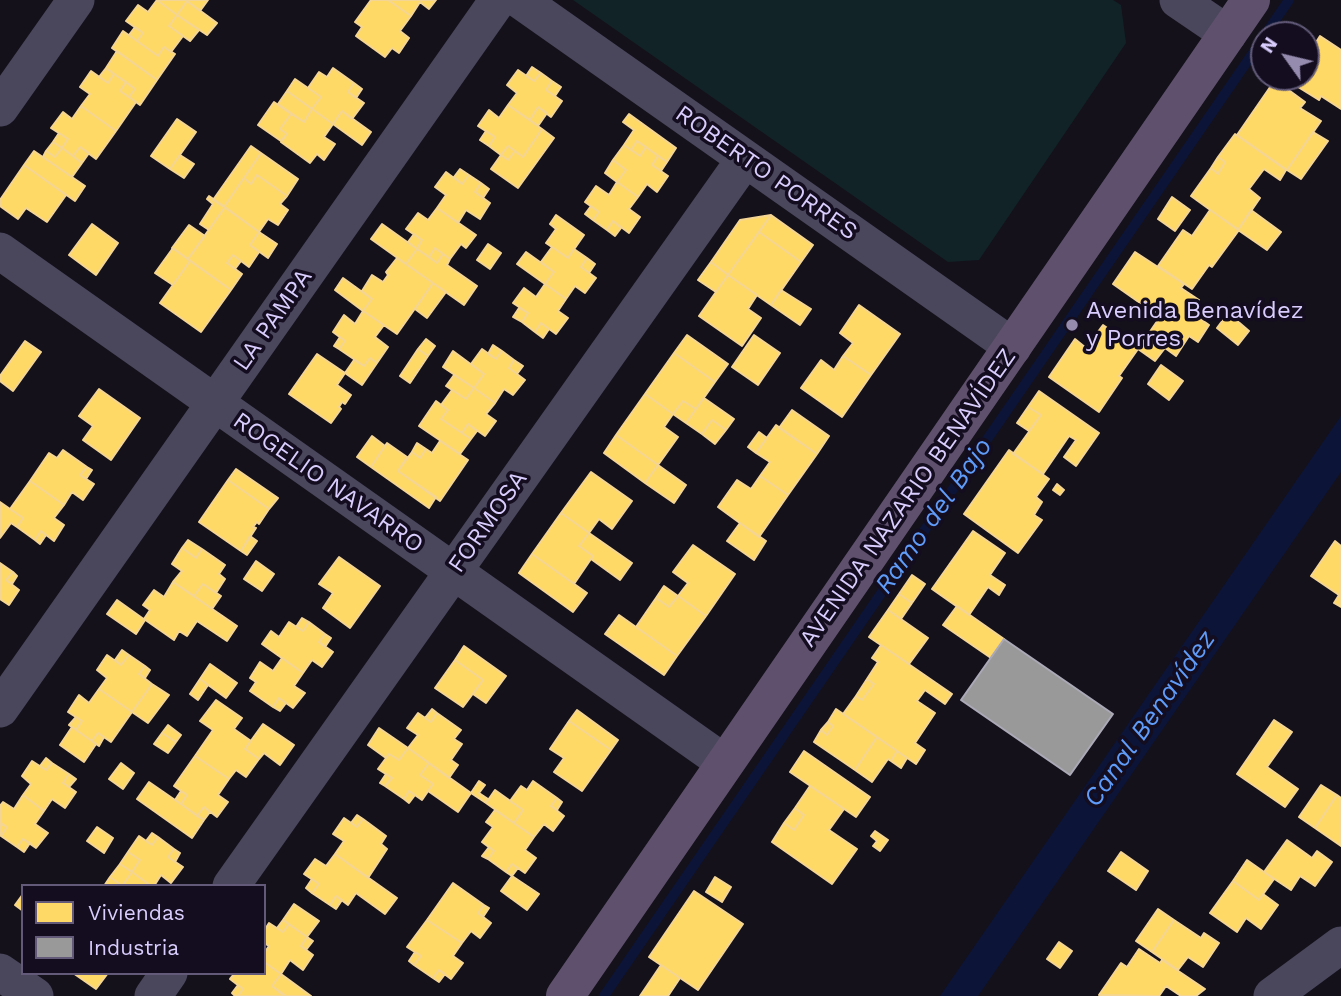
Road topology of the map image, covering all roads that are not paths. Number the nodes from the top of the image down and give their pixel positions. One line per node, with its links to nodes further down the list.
1 (76, 0): 7 (street)
2 (498, 0): 11 (street, LA PAMPA)
3 (520, 0): 8 (street, ROBERTO PORRES)
4 (1178, 0): 6 (street)
5 (1251, 0): 6 (main road, AVENIDA NAZARIO BENAVÍDEZ)
6 (1228, 34): 10 (main road, AVENIDA NAZARIO BENAVÍDEZ)
7 (0, 108)
8 (745, 159): 10 (street, ROBERTO PORRES); 12 (street, FORMOSA)
9 (0, 251): 11 (street, ROGELIO NAVARRO)
10 (1013, 347): 14 (main road, AVENIDA NAZARIO BENAVÍDEZ)
11 (215, 403): 12 (street, ROGELIO NAVARRO); 13 (street, LA PAMPA)
12 (453, 571): 14 (street, ROGELIO NAVARRO); 15 (street, FORMOSA)
13 (0, 709)
14 (725, 763): 21 (main road, AVENIDA NAZARIO BENAVÍDEZ)
15 (232, 884)
16 (1341, 945): 22 (street)
17 (0, 972): 19 (street)
18 (168, 975): 20 (street)
19 (35, 996)
20 (153, 996)
21 (565, 996)
22 (1272, 996)

